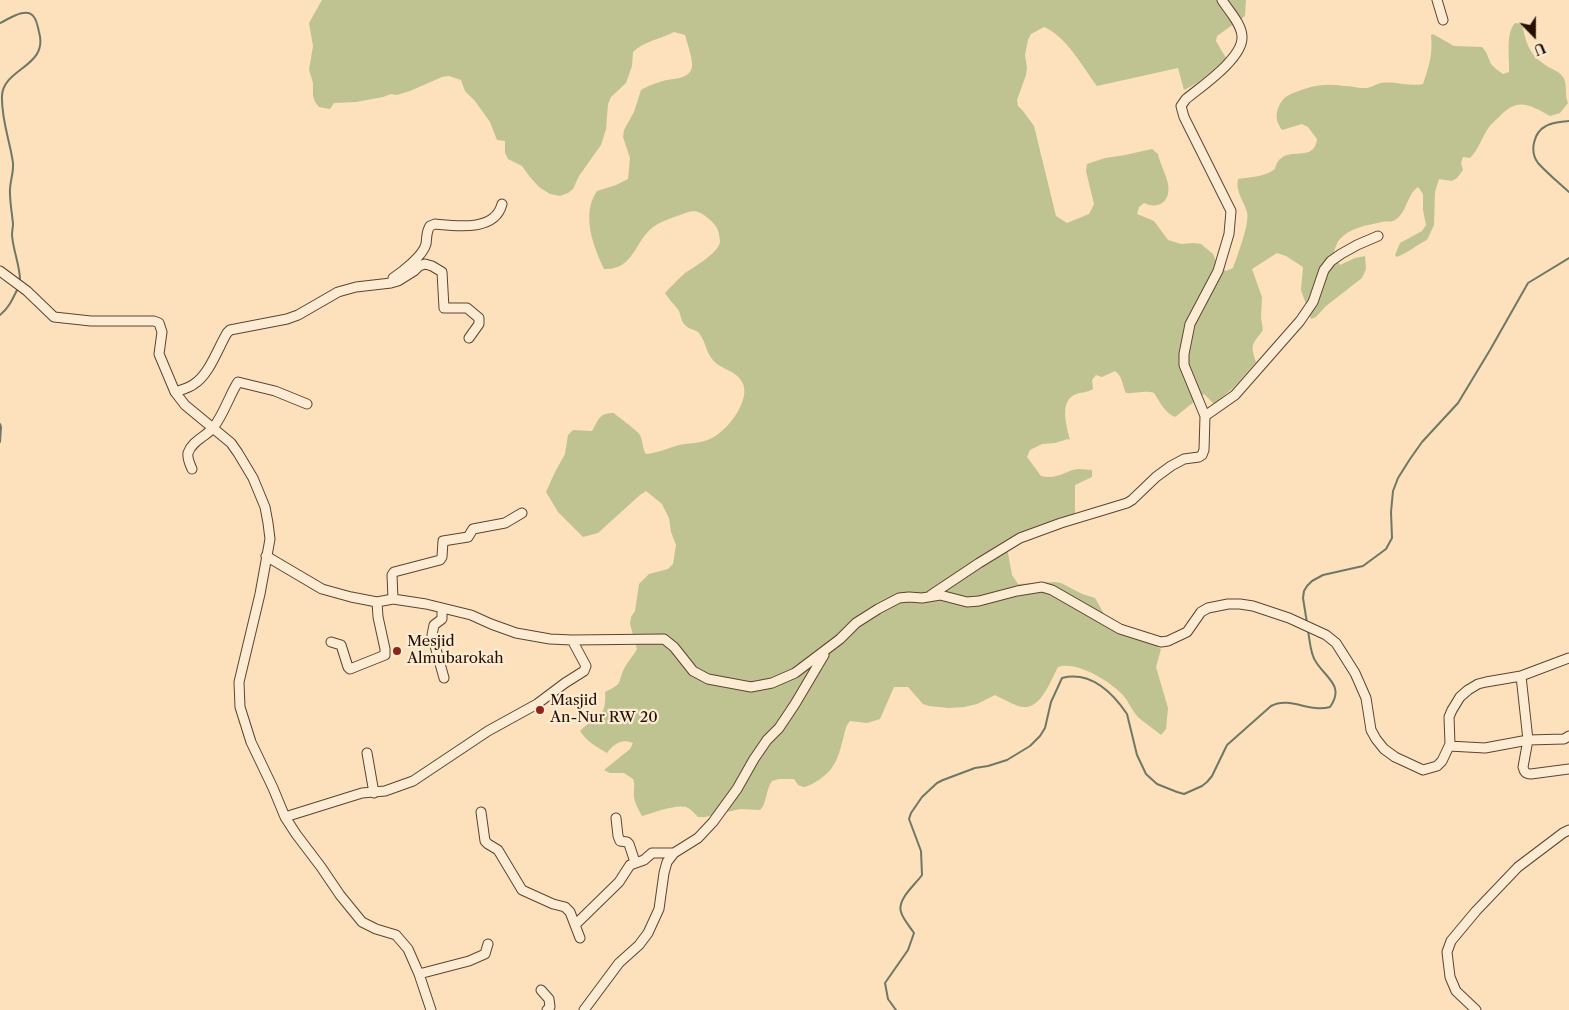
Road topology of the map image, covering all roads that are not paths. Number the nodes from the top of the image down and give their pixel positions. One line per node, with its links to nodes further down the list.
1 (1222, 0): 11 (street)
2 (1437, 0): 3 (street)
3 (1443, 20)
4 (502, 204): 7 (street)
5 (1378, 236): 11 (street)
6 (0, 271): 9 (street)
7 (384, 284): 8 (street); 9 (street)
8 (469, 338)
9 (175, 392): 12 (street)
10 (307, 404): 12 (street)
11 (1205, 416): 16 (street)
12 (212, 428): 13 (street); 15 (street)
13 (192, 469)
14 (522, 514): 17 (street)
15 (266, 556): 18 (street); 33 (street)
16 (929, 597): 22 (street); 28 (street)
17 (393, 599): 18 (street); 19 (street)
18 (376, 602): 21 (street)
19 (442, 609): 20 (street); 25 (street)
20 (572, 640): 22 (street); 31 (street)
21 (331, 642)
22 (826, 651): 36 (street)
23 (1569, 658): 24 (street)
24 (1521, 676): 27 (street); 28 (street)
25 (444, 678)
26 (1569, 736): 27 (street)
27 (1528, 740): 28 (street); 30 (street)
28 (1449, 746)
29 (368, 753): 31 (street)
30 (1569, 769)
31 (374, 793): 33 (street)
32 (481, 812): 38 (street)
33 (285, 817): 41 (street)
34 (616, 818): 37 (street)
35 (1569, 830): 46 (street)
36 (674, 853): 37 (street); 45 (street)
37 (635, 862): 38 (street)
38 (575, 925): 39 (street)
39 (580, 938)
40 (488, 944): 41 (street)
41 (420, 974): 43 (street)
42 (541, 990): 44 (street)
43 (431, 1010)
44 (547, 1010)
45 (584, 1010)
46 (1476, 1010)

